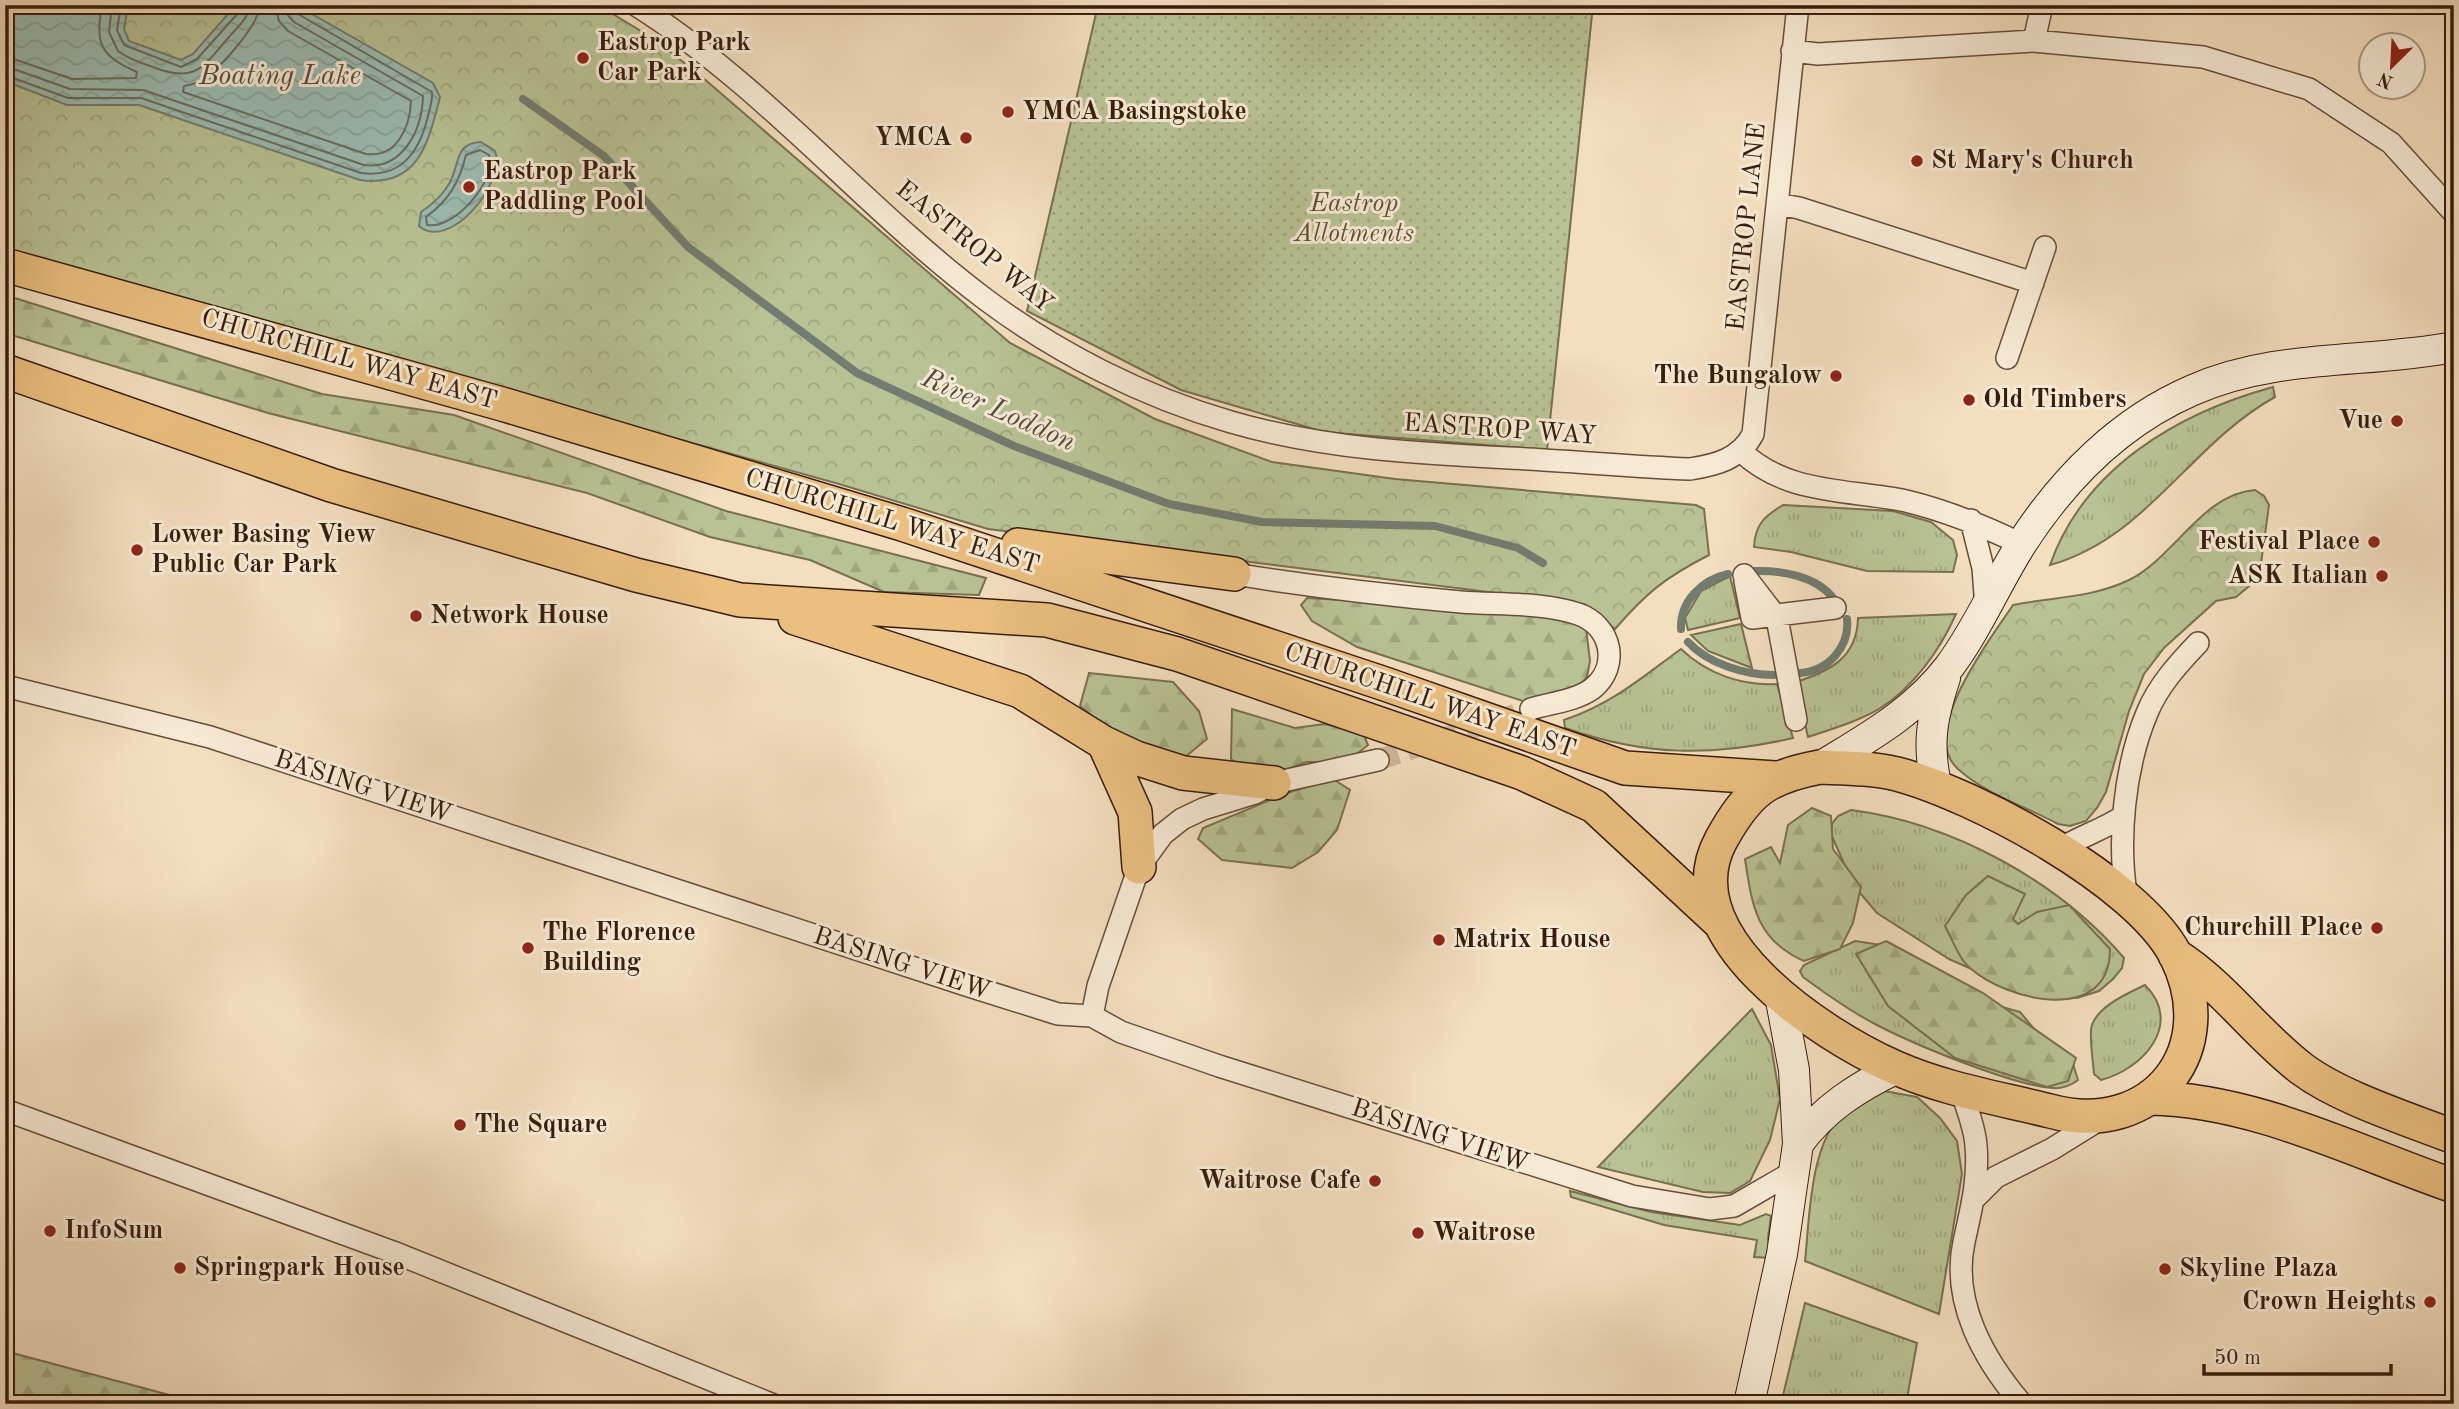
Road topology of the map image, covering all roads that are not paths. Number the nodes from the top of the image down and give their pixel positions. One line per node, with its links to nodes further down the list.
1 (636, 5): 14 (street, EASTROP WAY)
2 (1798, 5): 5 (street, EASTROP LANE)
3 (2042, 5): 4 (street)
4 (2034, 41): 5 (street); 7 (street)
5 (1792, 51): 6 (street, EASTROP LANE)
6 (1778, 204): 10 (street); 14 (street, EASTROP LANE)
7 (2454, 213)
8 (2045, 247): 10 (street)
9 (5, 265): 16 (main road, CHURCHILL WAY EAST)
10 (2033, 283): 12 (street)
11 (2450, 348): 17 (street)
12 (2007, 358)
13 (5, 371): 19 (main road, CHURCHILL WAY EAST)
14 (1741, 451): 15 (street)
15 (1971, 520): 17 (street); 21 (street)
16 (902, 524): 18 (main road); 30 (main road, CHURCHILL WAY EAST)
17 (2021, 544): 21 (street)
18 (1234, 574): 25 (street)
19 (740, 600): 27 (main road); 37 (main road, CHURCHILL WAY EAST)
20 (1835, 608): 26 (street)
21 (1986, 610): 23 (street)
22 (2198, 643): 33 (street)
23 (1948, 668): 29 (street); 32 (street)
24 (5, 686): 40 (street, BASING VIEW)
25 (1531, 709)
26 (1796, 720)
27 (1104, 743): 31 (main road); 35 (main road)
28 (1378, 760): 31 (street)
29 (1820, 767): 30 (main road); 32 (main road)
30 (1775, 778): 37 (main road)
31 (1274, 783): 35 (street)
32 (1937, 789): 34 (main road)
33 (2122, 817): 34 (street); 36 (street)
34 (2058, 850): 36 (main road)
35 (1139, 867): 40 (street)
36 (2127, 901): 38 (main road)
37 (1718, 921): 39 (main road)
38 (2175, 955): 43 (main road); 46 (main road)
39 (1780, 995): 41 (main road); 47 (street)
40 (1092, 1016): 47 (street, BASING VIEW)
41 (1897, 1068): 42 (main road); 47 (street, BASING VIEW)
42 (1961, 1089): 45 (main road); 49 (street)
43 (2150, 1098): 45 (main road); 48 (main road)
44 (5, 1110): 50 (street)
45 (2104, 1117): 49 (street)
46 (2454, 1138)
47 (1796, 1158): 51 (street)
48 (2454, 1186)
49 (1975, 1198): 52 (street)
50 (771, 1404)
51 (1749, 1404)
52 (2022, 1404)

